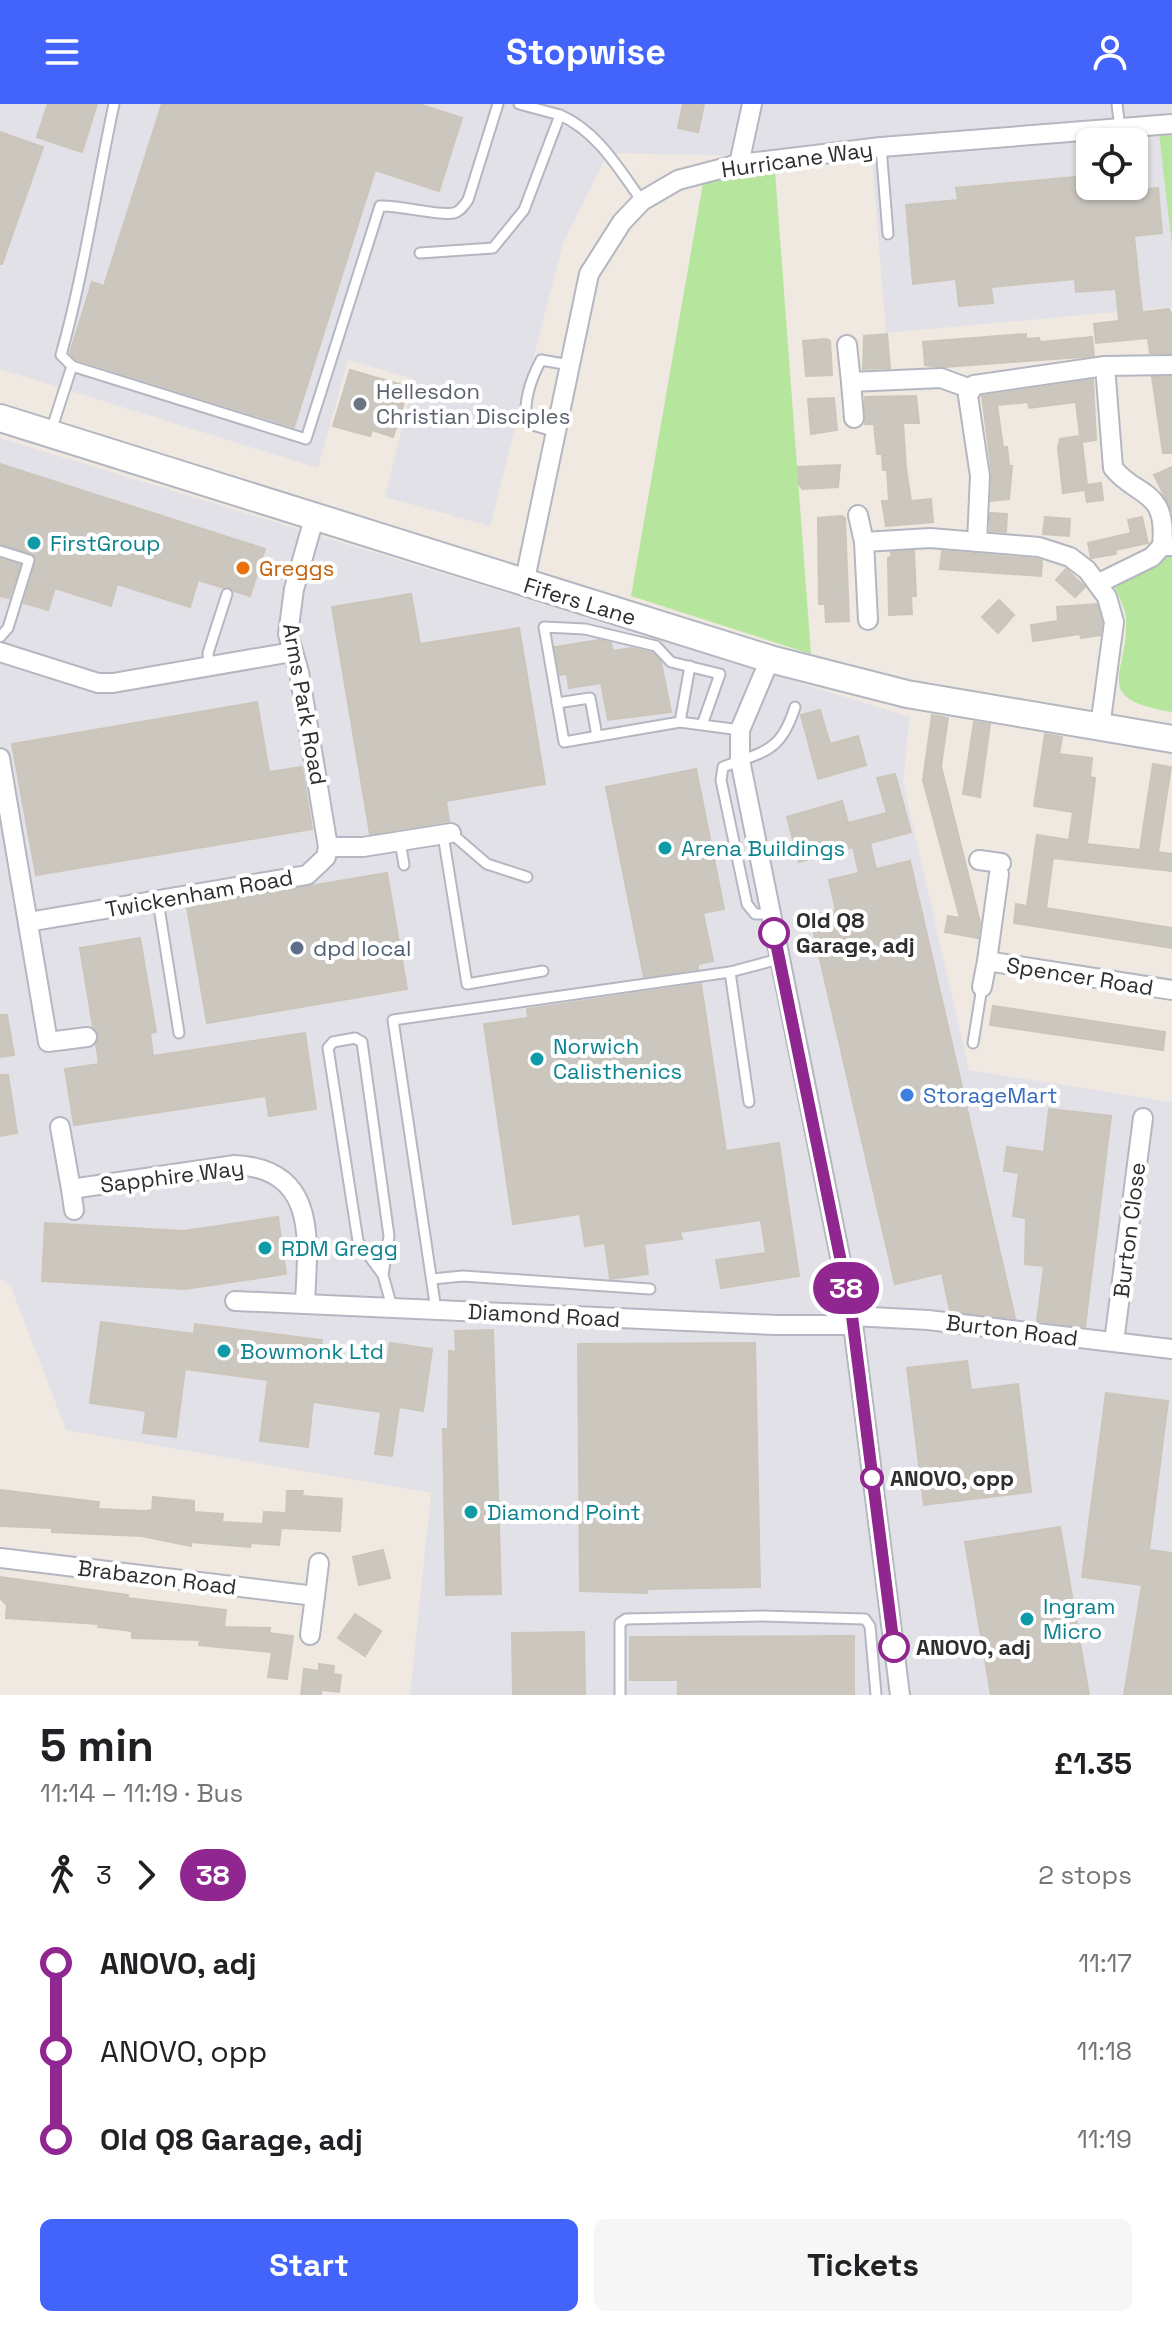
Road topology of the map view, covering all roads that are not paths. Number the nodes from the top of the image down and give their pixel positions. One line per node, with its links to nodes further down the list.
1 (114, 104): 19 (lane)
2 (498, 104): 19 (lane)
3 (519, 104): 6 (lane)
4 (752, 104): 12 (street)
5 (1117, 104): 8 (lane)
6 (560, 115): 13 (lane); 15 (lane)
7 (1172, 124): 9 (street, Hurricane Way)
8 (1120, 128)
9 (1130, 128)
10 (1076, 132): 11 (street, Hurricane Way)
11 (881, 147): 12 (street, Hurricane Way); 14 (lane)
12 (739, 164): 13 (street, Hurricane Way)
13 (642, 201): 18 (street, Hurricane Way)
14 (888, 234)
15 (420, 253)
16 (847, 345): 21 (street)
17 (1171, 364): 20 (street)
18 (570, 365): 25 (street, Hurricane Way); 25 (lane)
19 (72, 366): 26 (lane)
20 (1105, 366): 22 (street); 31 (street)
21 (851, 382): 22 (street); 24 (street)
22 (971, 389): 30 (street)
23 (0, 418): 26 (street, Fifers Lane)
24 (854, 418)
25 (556, 432): 34 (street, Hurricane Way)
26 (50, 433): 27 (street, Fifers Lane)
27 (315, 515): 34 (street, Fifers Lane); 39 (street, Arms Park Road)
28 (858, 515): 29 (street)
29 (864, 542): 30 (street); 36 (street)
30 (977, 542): 33 (street)
31 (1167, 546): 33 (street)
32 (0, 551): 37 (lane)
33 (1099, 583): 47 (street)
34 (524, 584): 40 (street, Fifers Lane)
35 (227, 594): 42 (lane)
36 (868, 620)
37 (0, 637)
38 (0, 652): 42 (street)
39 (292, 652): 42 (street); 55 (street, Arms Park Road)
40 (770, 659): 47 (street, Fifers Lane); 48 (street)
41 (690, 666): 43 (lane); 45 (lane); 46 (lane)
42 (209, 667)
43 (557, 703): 49 (lane); 49 (lane)
44 (795, 707): 52 (lane)
45 (680, 722): 46 (lane); 49 (lane)
46 (702, 725): 48 (lane)
47 (1100, 727): 50 (street, Fifers Lane)
48 (740, 730): 52 (street)
49 (597, 736)
50 (1172, 739)
51 (0, 758): 60 (street)
52 (740, 760): 61 (street)
53 (447, 834): 54 (street); 58 (lane); 63 (lane)
54 (400, 841): 55 (street); 57 (lane)
55 (328, 847): 59 (street, Twickenham Road)
56 (979, 860): 62 (street, Spencer Road)
57 (404, 865)
58 (527, 877)
59 (158, 901): 60 (street, Twickenham Road); 67 (lane)
60 (28, 922): 68 (street)
61 (779, 959): 64 (lane); 82 (street)
62 (987, 961): 65 (street, Spencer Road); 66 (street, Spencer Road)
63 (543, 971)
64 (730, 972): 70 (lane); 76 (lane)
65 (982, 987): 69 (lane)
66 (1172, 990)
67 (179, 1033)
68 (87, 1037)
69 (973, 1043)
70 (749, 1102)
71 (1143, 1118): 83 (street, Burton Close)
72 (60, 1127): 73 (street, Sapphire Way)
73 (71, 1189): 74 (street, Sapphire Way); 79 (street, Sapphire Way)
74 (74, 1210)
75 (383, 1275): 75 (lane); 80 (lane)
76 (432, 1279): 77 (lane); 81 (lane)
77 (650, 1289)
78 (235, 1301): 79 (street, Diamond Road)
79 (305, 1302): 80 (street, Diamond Road)
80 (392, 1307): 81 (street, Diamond Road)
81 (436, 1310): 82 (street, Diamond Road)
82 (852, 1320): 83 (street, Burton Road); 91 (street)
83 (1114, 1342): 84 (street, Burton Road)
84 (1172, 1349)
85 (0, 1558): 87 (street, Brabazon Road)
86 (319, 1563): 87 (street)
87 (315, 1596): 88 (street)
88 (310, 1635)
89 (620, 1695): 90 (lane)
90 (876, 1695)
91 (900, 1695)

